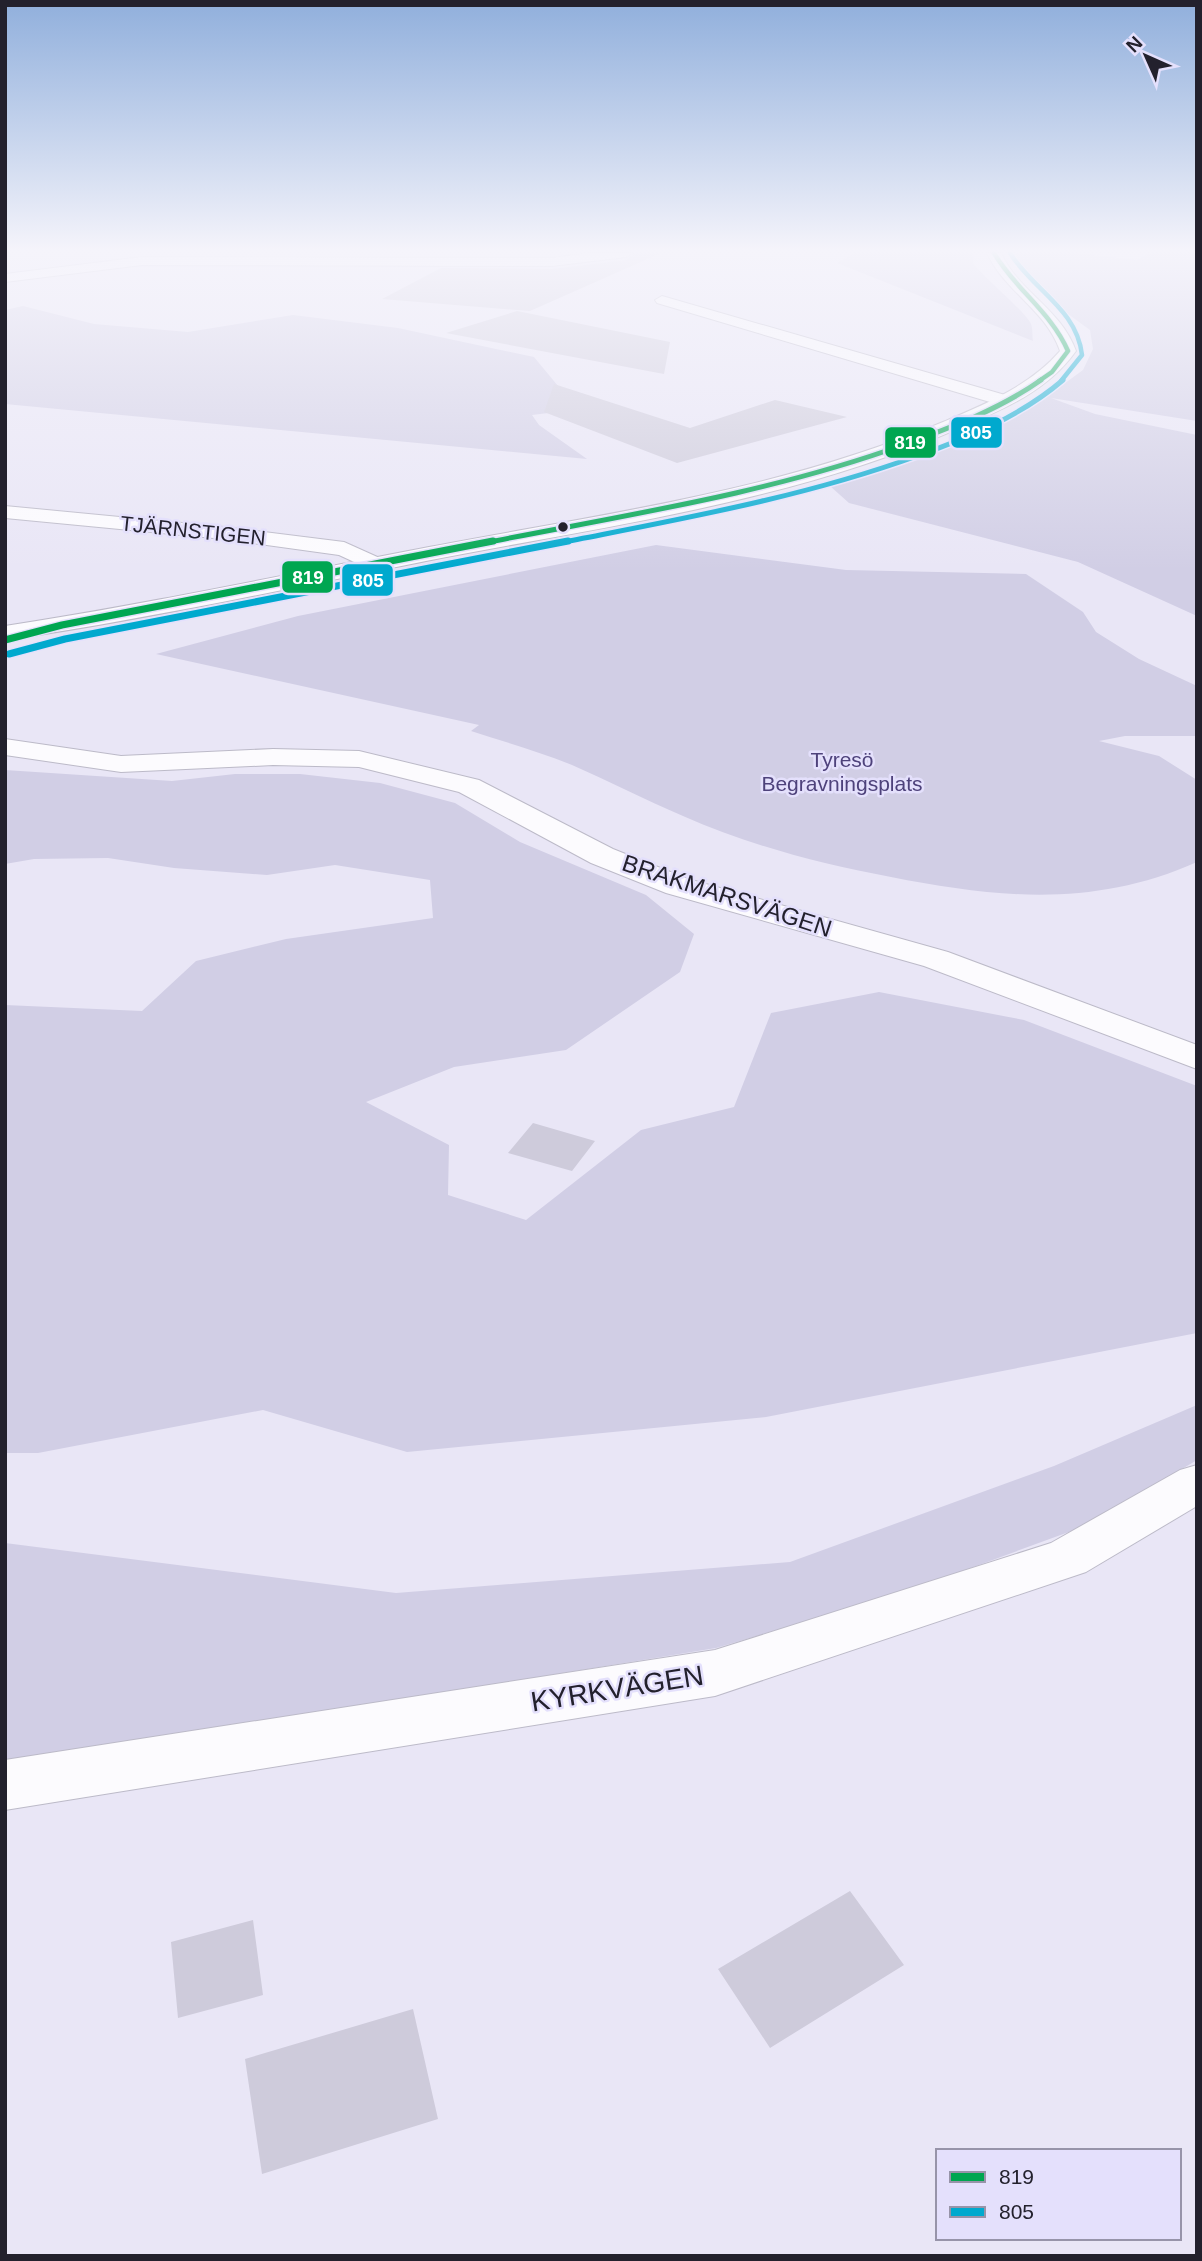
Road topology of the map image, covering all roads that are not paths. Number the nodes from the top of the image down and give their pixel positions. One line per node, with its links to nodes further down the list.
1 (860, 359): 3 (street)
2 (1062, 359): 3 (street)
3 (1006, 401): 5 (street)
4 (5, 512): 5 (street, TJÄRNSTIGEN)
5 (376, 565): 6 (street)
6 (62, 625): 7 (street); 8 (street)
7 (5, 633)
8 (5, 640)
9 (5, 747): 10 (street, BRAKMARSVÄGEN)
10 (1197, 1058)
11 (1197, 1483): 12 (street, KYRKVÄGEN)
12 (5, 1785)

